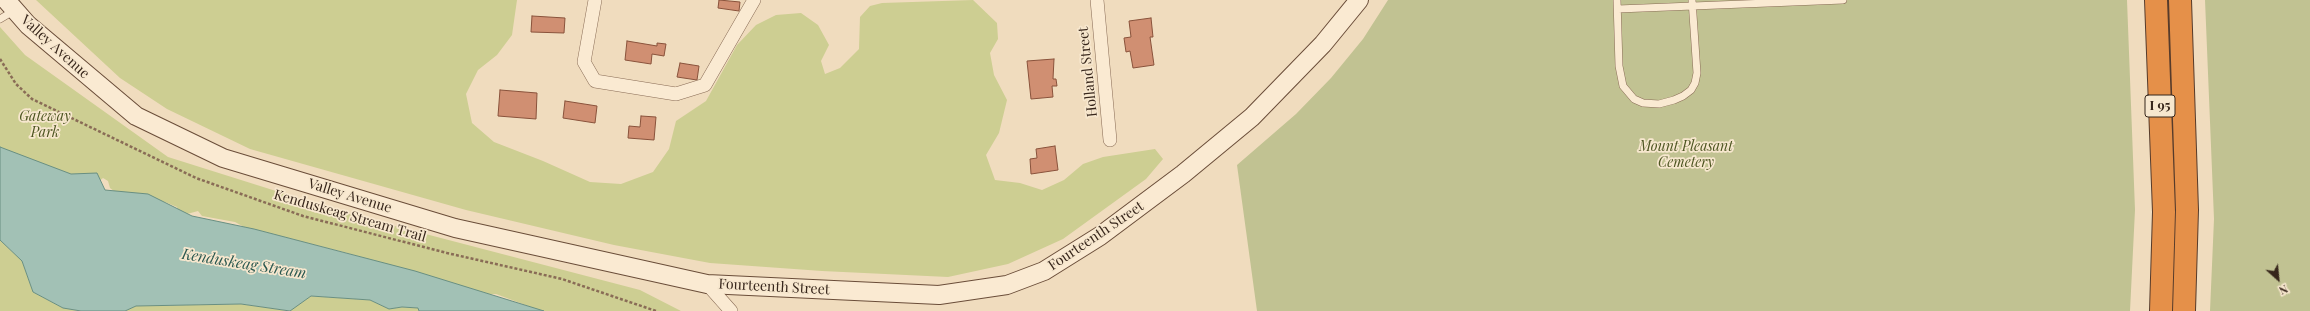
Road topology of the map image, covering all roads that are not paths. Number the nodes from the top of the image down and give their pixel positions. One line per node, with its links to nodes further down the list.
1 (595, 0): 2 (street)
2 (754, 0)
3 (1097, 0): 12 (street, Holland Street)
4 (1359, 0): 13 (street, Fourteenth Street)
5 (1618, 0): 10 (lane)
6 (1843, 0): 9 (lane)
7 (2156, 0): 15 (highway, I 95)
8 (2180, 0): 16 (highway, I 95)
9 (1692, 3): 10 (lane); 10 (lane)
10 (1618, 9)
11 (7, 10): 13 (street, Valley Avenue)
12 (1110, 140)
13 (707, 284): 14 (street)
14 (731, 311)
15 (2161, 311)
16 (2184, 311)

